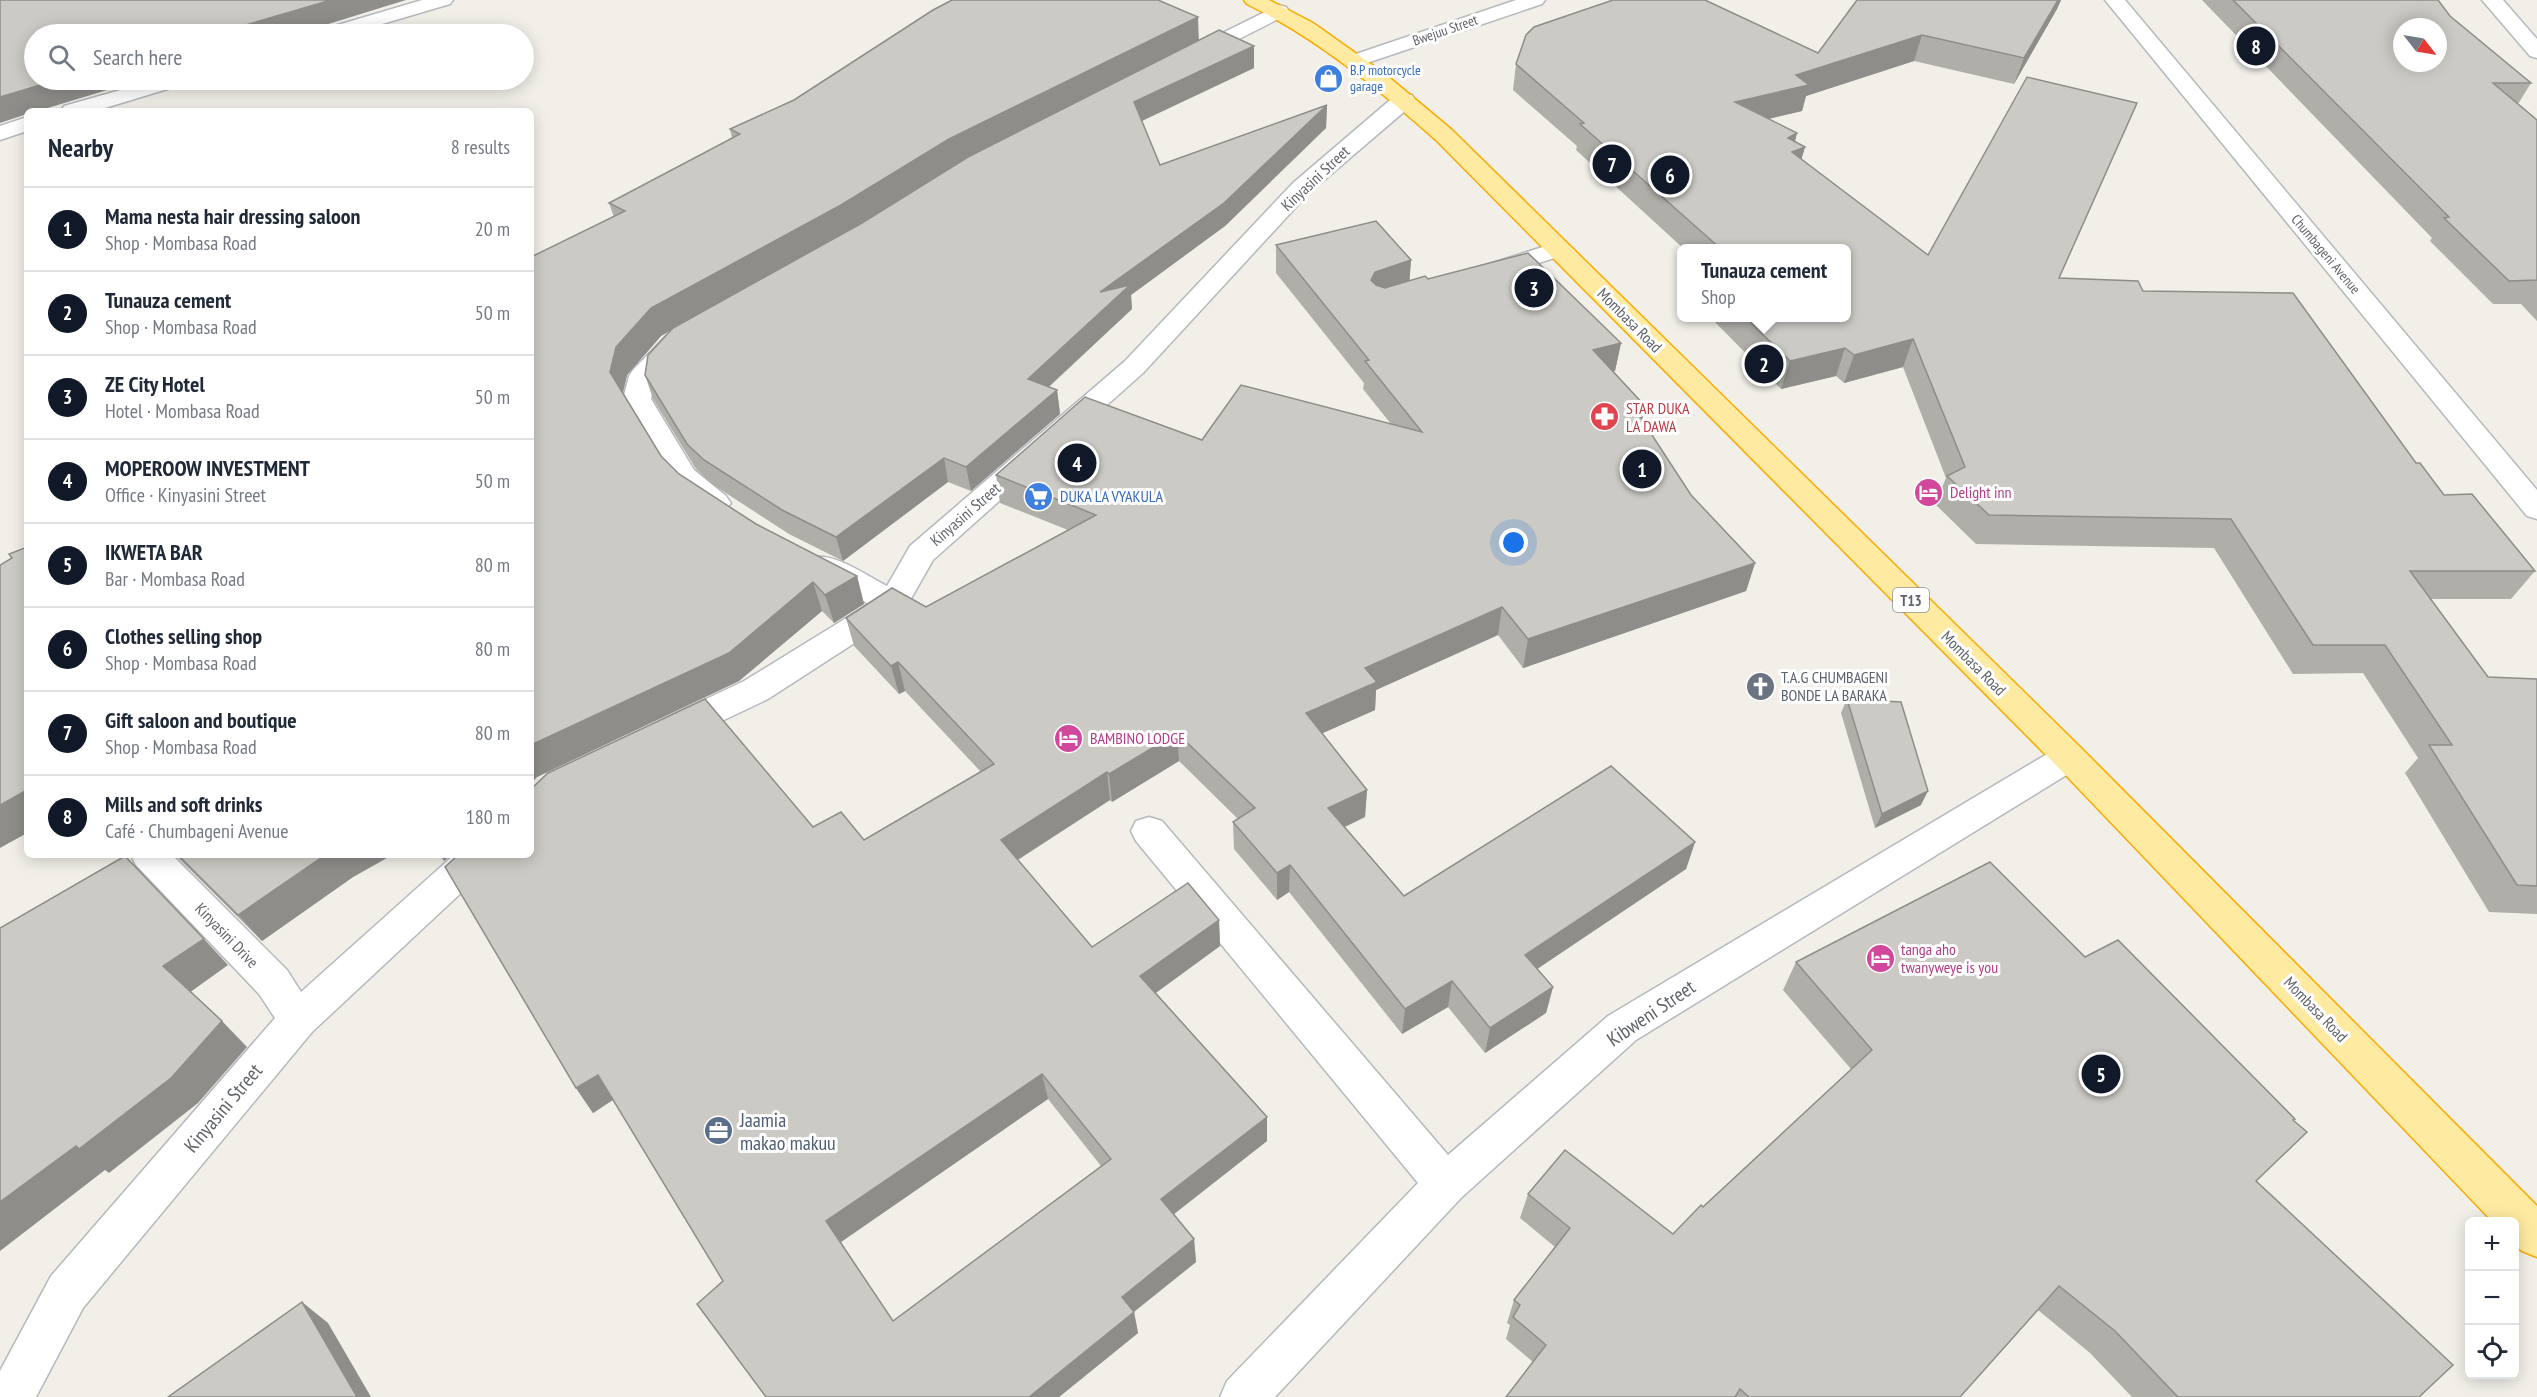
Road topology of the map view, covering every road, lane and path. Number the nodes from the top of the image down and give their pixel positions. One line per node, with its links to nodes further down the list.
1 (443, 0): 6 (street)
2 (1535, 0): 8 (street, Bwejuu Street)
3 (2115, 0): 18 (street, Chumbageni Avenue)
4 (2492, 0): 7 (street)
5 (1266, 6): 8 (highway, Mombasa Road / T13); 9 (street)
6 (362, 24)
7 (2537, 52)
8 (1354, 61): 11 (highway, Mombasa Road / T13)
9 (1168, 67)
10 (143, 90): 12 (street)
11 (1404, 100): 15 (highway, Mombasa Road / T13); 21 (street, Kinyasini Street)
12 (82, 108)
13 (24, 125): 14 (street)
14 (0, 133)
15 (1558, 249): 16 (street); 23 (highway, Mombasa Road / T13)
16 (1471, 278)
17 (691, 332): 19 (street)
18 (2537, 508)
19 (733, 514)
20 (798, 554): 21 (street)
21 (893, 603): 22 (street, Kinyasini Street)
22 (653, 740)
23 (2069, 758): 28 (street, Kibweni Street); 29 (highway, Mombasa Road / T13)
24 (1149, 831): 28 (street)
25 (152, 858): 27 (street, Kinyasini Drive)
26 (475, 858): 27 (street, Kinyasini Street)
27 (298, 1020): 30 (street, Kinyasini Street)
28 (1446, 1184): 31 (street, Kibweni Street)
29 (2537, 1236)
30 (12, 1397)
31 (1243, 1397)

